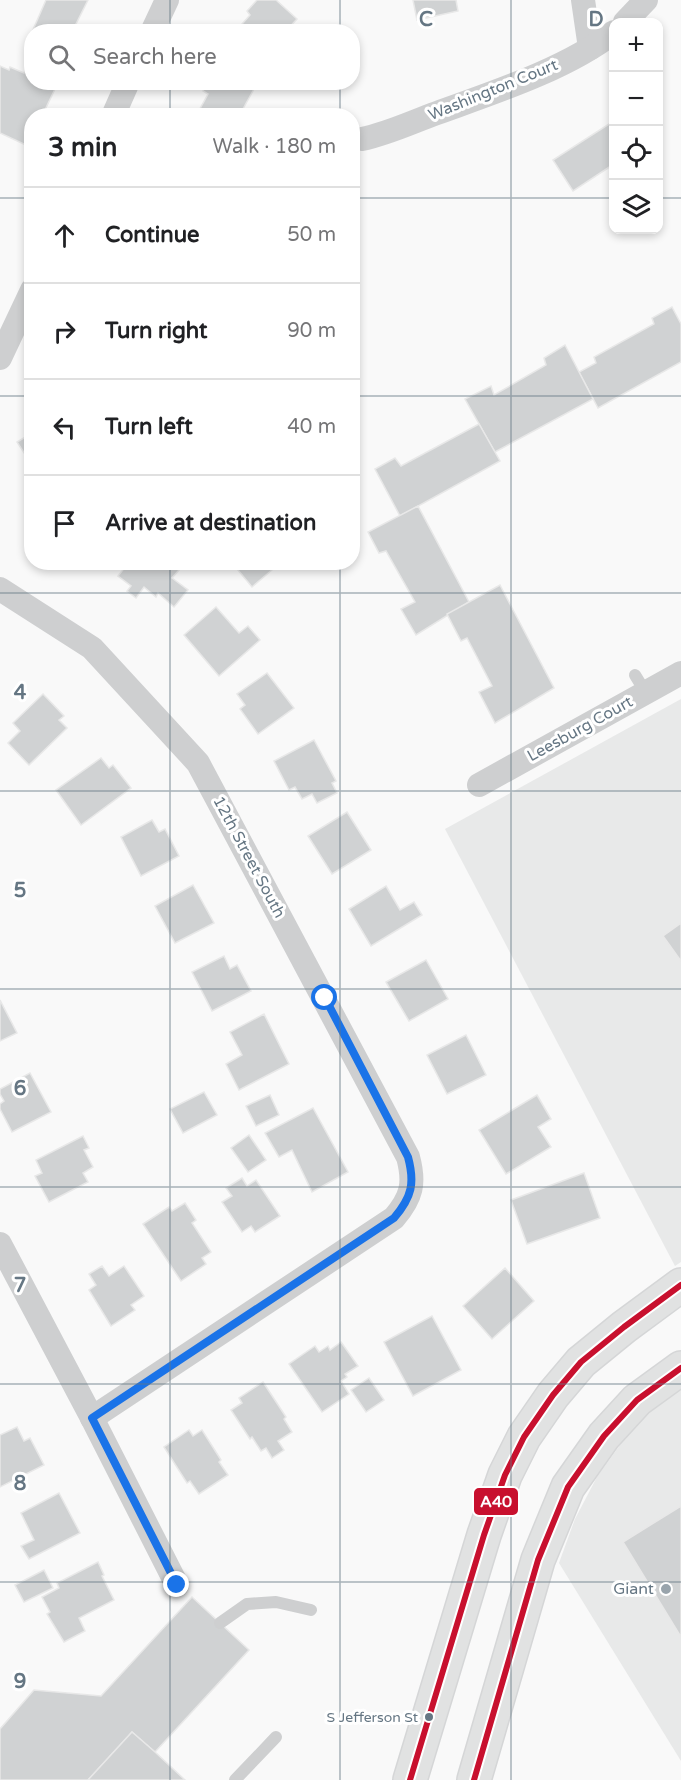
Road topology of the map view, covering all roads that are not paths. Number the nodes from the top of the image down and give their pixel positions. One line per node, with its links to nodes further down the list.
1 (167, 0): 5 (street)
2 (583, 0): 7 (street)
3 (646, 0): 4 (street)
4 (629, 18)
5 (156, 24)
6 (609, 35): 7 (street, Washington Court)
7 (590, 48): 10 (street, Washington Court)
8 (124, 90): 9 (street)
9 (117, 108)
10 (365, 139)
11 (24, 307): 12 (street)
12 (0, 358)
13 (0, 589): 19 (street, 12th Street South)
14 (681, 673): 15 (street, Leesburg Court)
15 (479, 785)
16 (0, 1244): 19 (street)
17 (681, 1285): 24 (street)
18 (681, 1368): 26 (street)
19 (92, 1418): 20 (street)
20 (177, 1585)
21 (311, 1610): 22 (lane)
22 (220, 1623)
23 (276, 1737): 25 (lane)
24 (414, 1778)
25 (235, 1780)
26 (474, 1780)

